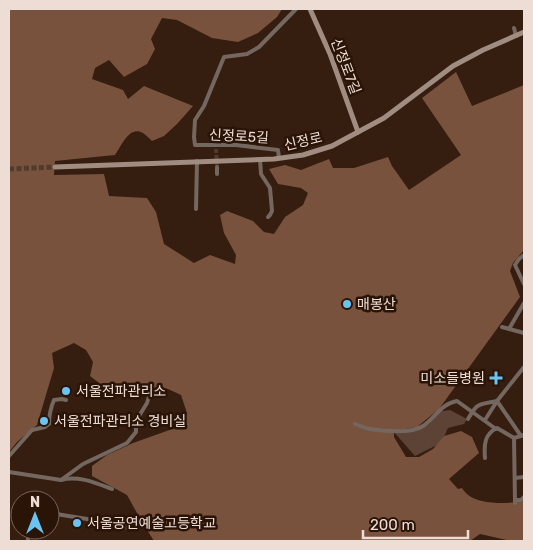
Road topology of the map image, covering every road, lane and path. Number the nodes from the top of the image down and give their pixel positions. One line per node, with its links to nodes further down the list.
1 (296, 9): 7 (street, 신정로5길)
2 (310, 9): 6 (main road, 신정로7길)
3 (514, 28): 5 (street)
4 (524, 32): 5 (main road, 신정로)
5 (516, 36): 6 (main road, 신정로)
6 (358, 132): 7 (main road, 신정로)
7 (279, 158): 8 (main road, 신정로)
8 (260, 159): 9 (main road, 신정로); 14 (street)
9 (196, 161): 10 (main road, 신정로); 13 (street)
10 (55, 167)
11 (217, 167): 12 (street)
12 (217, 174)
13 (196, 209)
14 (268, 217)
15 (523, 256): 16 (street); 17 (street)
16 (524, 262)
17 (524, 284)
18 (524, 303): 20 (street)
19 (502, 327): 20 (street)
20 (509, 329): 21 (street)
21 (524, 333)
22 (524, 367): 25 (street)
23 (151, 390): 38 (street)
24 (66, 400): 33 (street)
25 (497, 401): 26 (street); 28 (street); 31 (street)
26 (473, 412): 27 (street); 28 (street); 29 (street)
27 (468, 419)
28 (485, 420): 30 (street)
29 (355, 424)
30 (496, 428): 32 (street); 34 (street)
31 (523, 435): 32 (street)
32 (514, 438): 37 (street)
33 (9, 456)
34 (485, 458)
35 (9, 472): 38 (street)
36 (524, 477): 37 (street)
37 (515, 478): 40 (street)
38 (61, 480): 39 (street)
39 (112, 489)
40 (524, 497)
41 (60, 515): 42 (street)
42 (129, 528)

